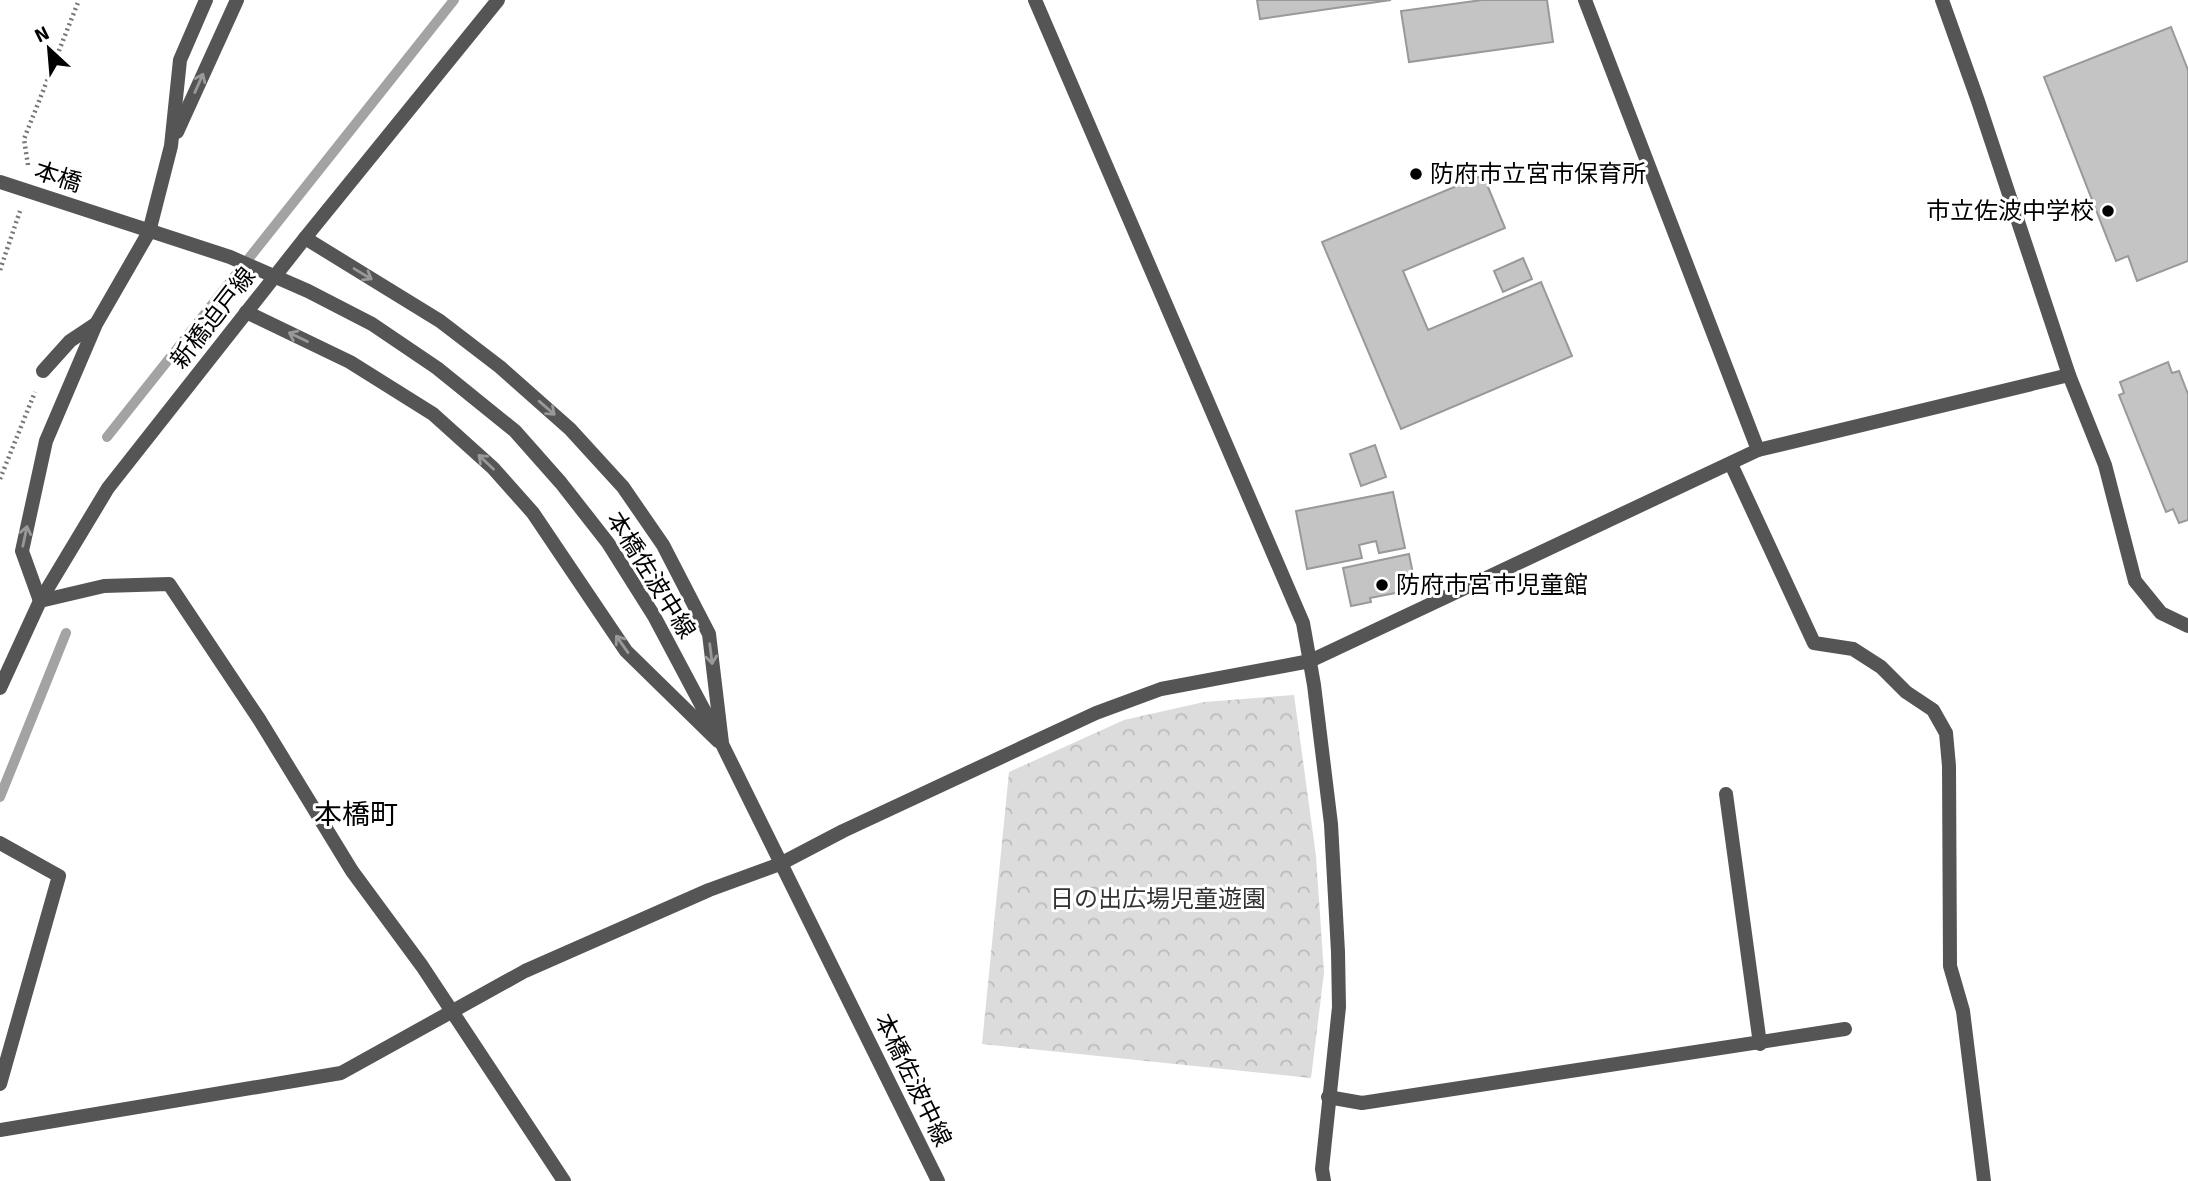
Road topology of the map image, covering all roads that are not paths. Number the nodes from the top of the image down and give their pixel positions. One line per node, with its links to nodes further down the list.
1 (206, 0): 7 (street)
2 (237, 0): 7 (street, one-way to 2)
3 (498, 0): 11 (street, 新橋迫戸線)
4 (1035, 0): 20 (street)
5 (1585, 0): 16 (street)
6 (1942, 0): 15 (street)
7 (171, 146): 10 (street)
8 (0, 182): 9 (street, 本橋)
9 (101, 215): 10 (street, 本橋佐波中線)
10 (149, 232): 13 (street); 22 (street, 本橋佐波中線)
11 (305, 239): 12 (street, 新橋迫戸線); 22 (street, one-way to 22)
12 (246, 312): 18 (street, 新橋迫戸線); 22 (street, one-way to 12)
13 (96, 324): 14 (street); 18 (street, one-way to 13)
14 (43, 371)
15 (2069, 375): 16 (street); 19 (street)
16 (1758, 450): 17 (street)
17 (1731, 464): 20 (street); 35 (street)
18 (40, 601): 21 (street, 新橋迫戸線); 26 (street)
19 (2188, 626)
20 (1310, 661): 25 (street); 30 (street)
21 (0, 688)
22 (722, 744): 25 (street, 本橋佐波中線)
23 (1726, 794): 28 (street)
24 (0, 843): 29 (street)
25 (780, 864): 26 (street); 33 (street, 本橋佐波中線)
26 (450, 1011): 31 (street); 32 (street)
27 (1845, 1029): 28 (street)
28 (1760, 1044): 30 (street)
29 (0, 1084)
30 (1328, 1097): 34 (street)
31 (0, 1130)
32 (564, 1181)
33 (938, 1181)
34 (1324, 1181)
35 (1984, 1181)

